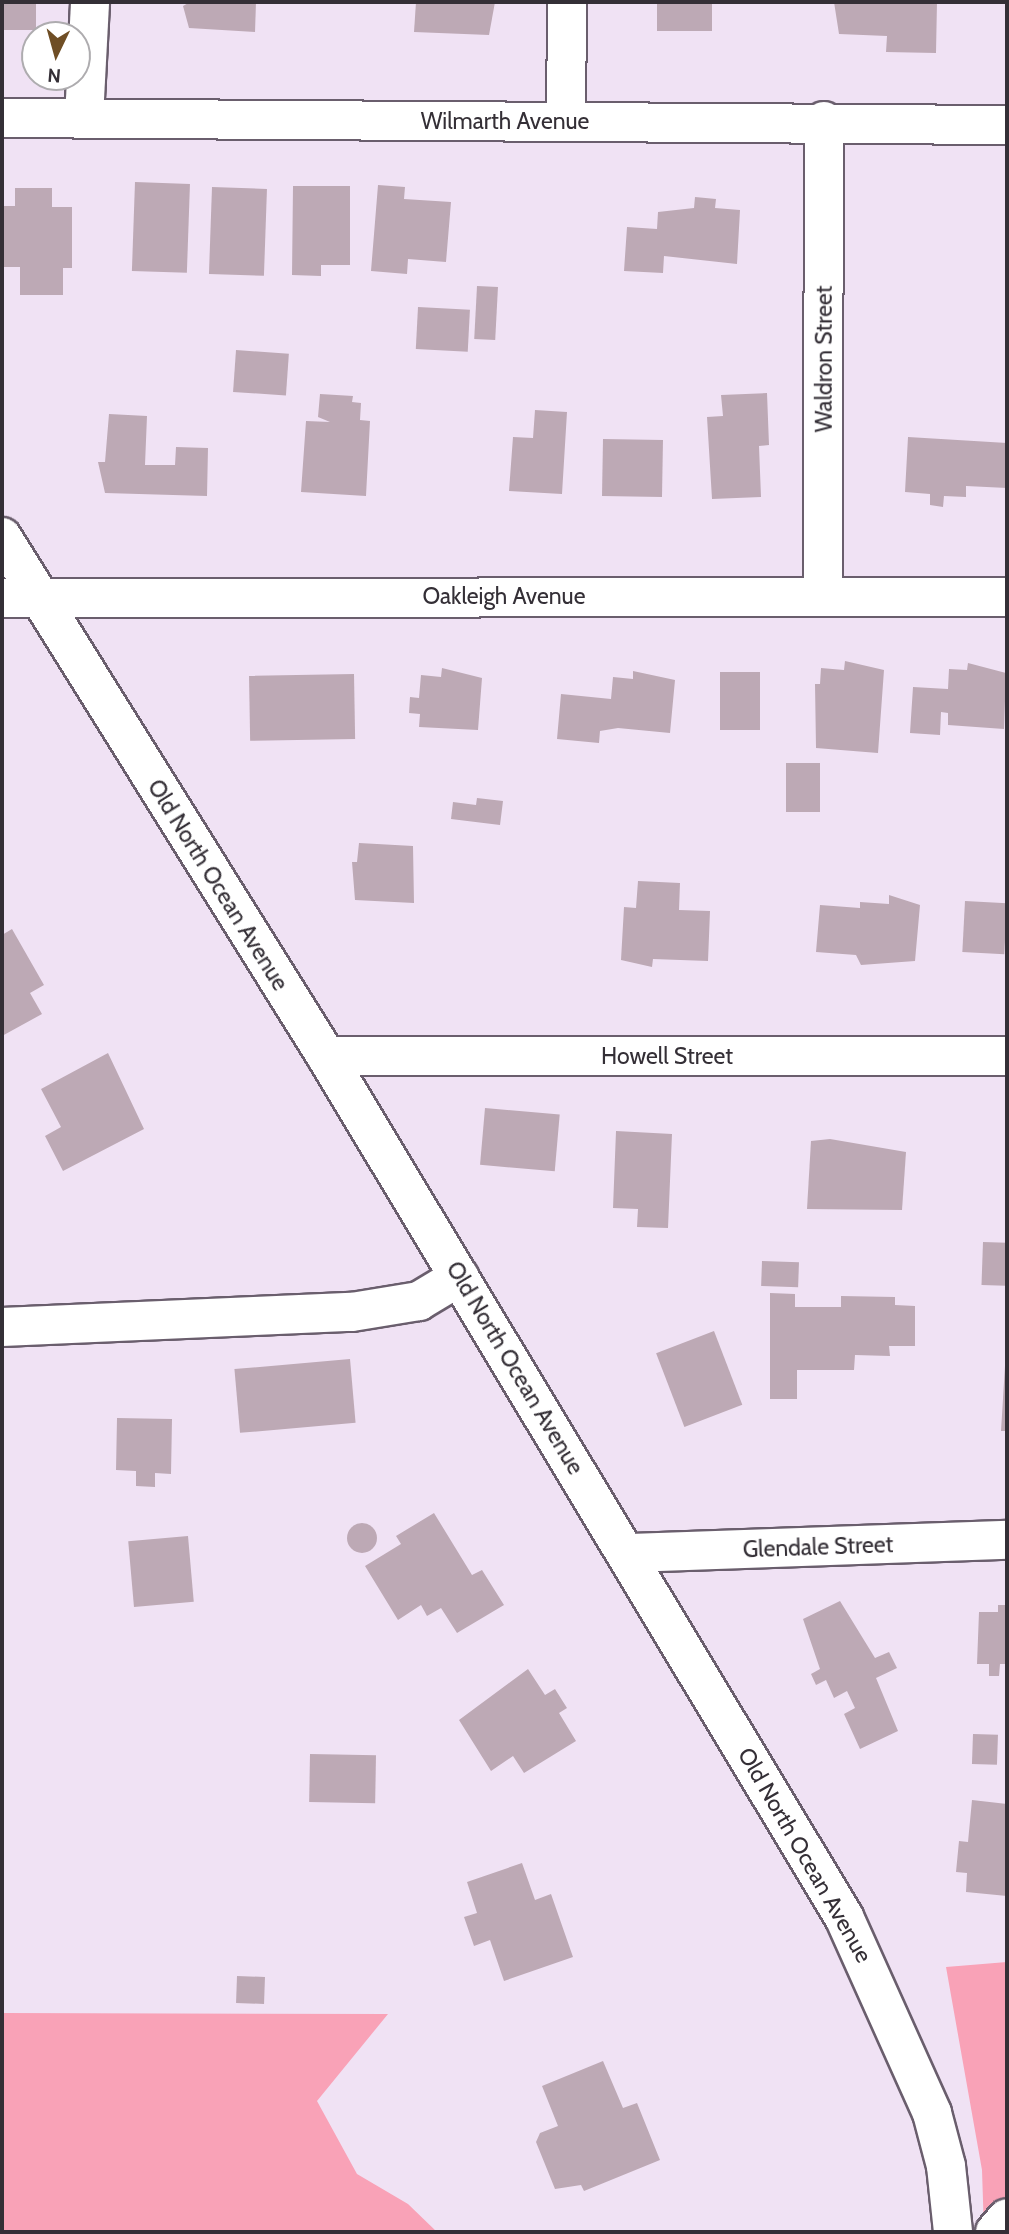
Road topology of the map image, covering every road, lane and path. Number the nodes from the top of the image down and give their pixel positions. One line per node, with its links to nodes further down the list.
1 (90, 2): 4 (street)
2 (567, 2): 5 (street)
3 (2, 118): 4 (street, Wilmarth Avenue)
4 (85, 118): 5 (street, Wilmarth Avenue)
5 (566, 121): 6 (street, Wilmarth Avenue)
6 (824, 121): 7 (street, Wilmarth Avenue); 10 (street, Waldron Street)
7 (1007, 125)
8 (2, 537): 9 (street, Old North Ocean Avenue)
9 (19, 596): 10 (street, Oakleigh Avenue); 12 (street, Old North Ocean Avenue)
10 (823, 596): 11 (street, Oakleigh Avenue)
11 (1007, 597)
12 (326, 1056): 13 (street, Howell Street); 14 (street, Old North Ocean Avenue)
13 (1007, 1056)
14 (459, 1277): 15 (street); 17 (street, Old North Ocean Avenue)
15 (2, 1327)
16 (1007, 1540): 17 (street, Glendale Street)
17 (628, 1553): 19 (street, Old North Ocean Avenue)
18 (1007, 2218): 20 (street)
19 (953, 2232)
20 (995, 2232)

